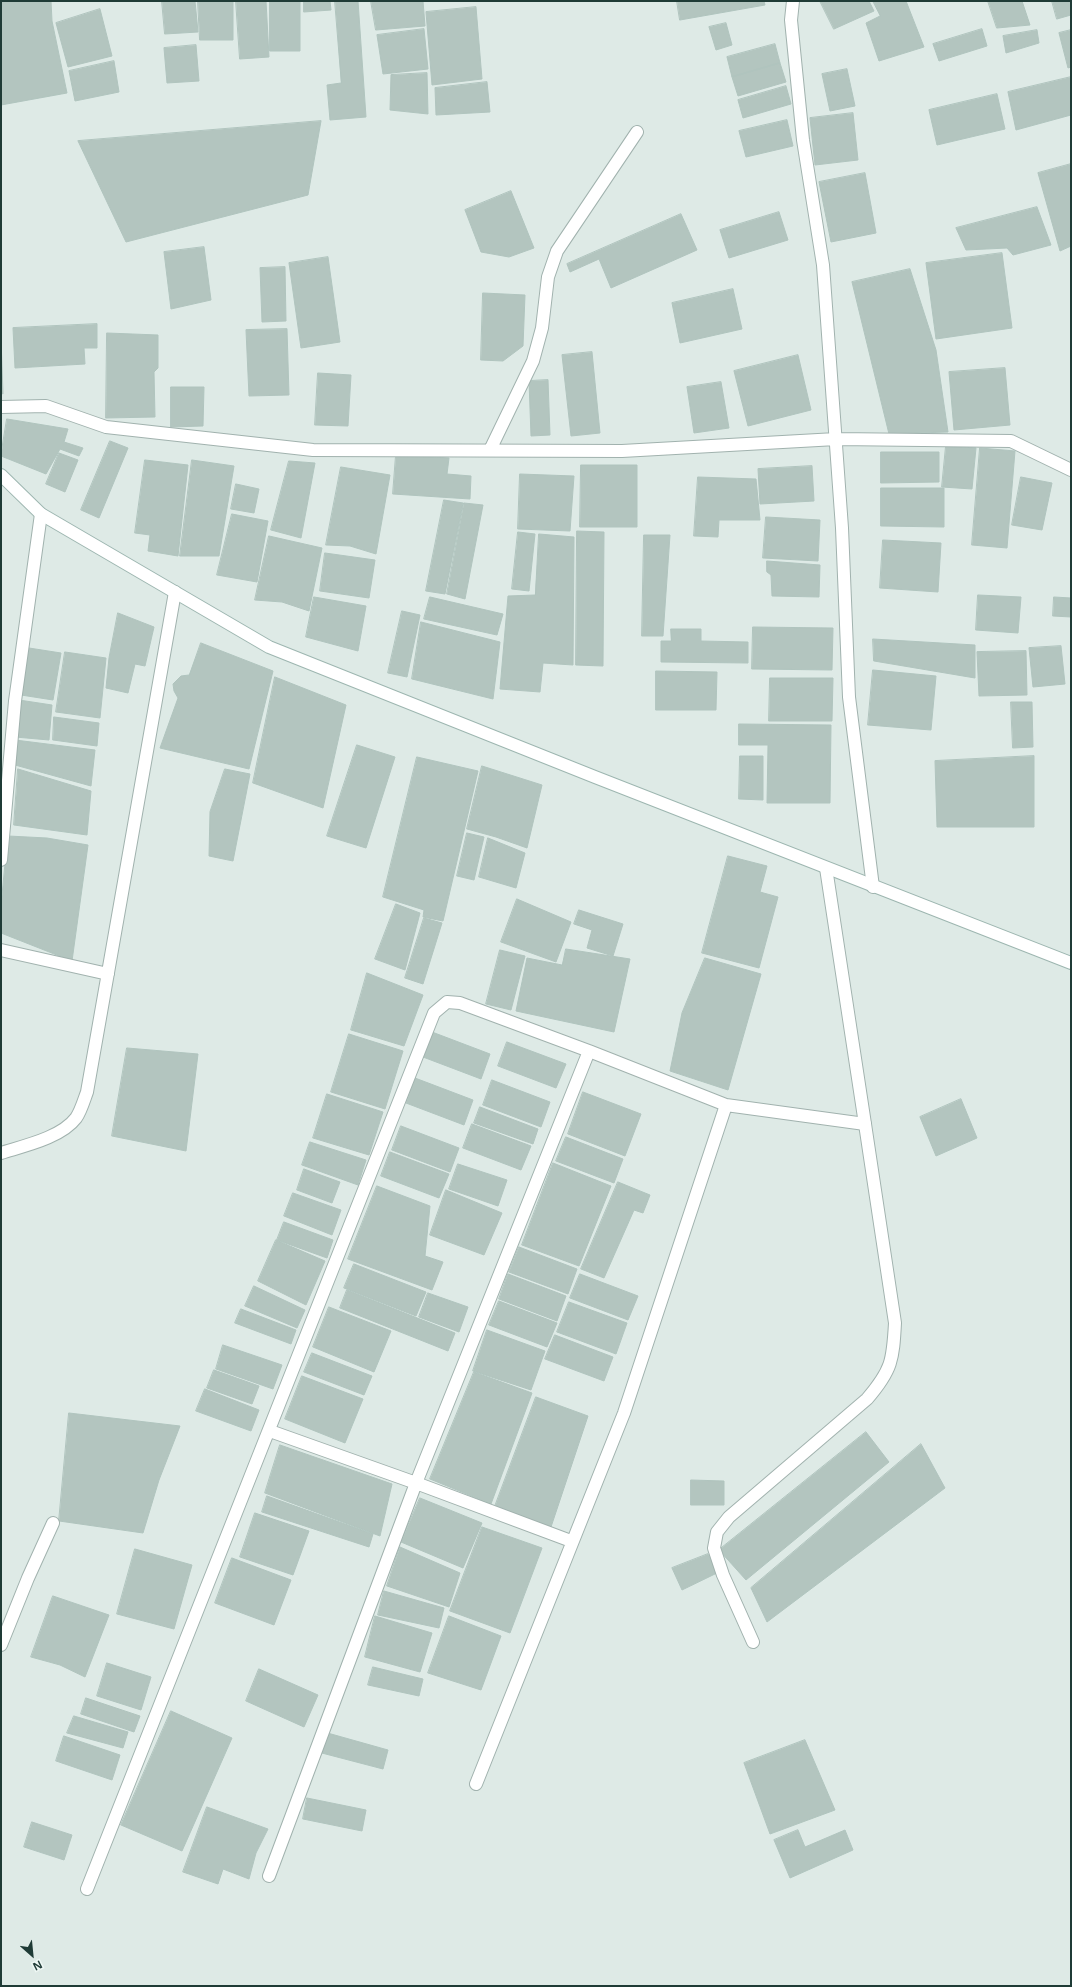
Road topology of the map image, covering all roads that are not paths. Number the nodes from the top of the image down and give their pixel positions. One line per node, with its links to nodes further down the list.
1 (793, 1): 4 (street)
2 (637, 132): 5 (street)
3 (1, 407): 5 (street)
4 (836, 439): 5 (street); 6 (street); 12 (street)
5 (490, 450)
6 (1071, 470)
7 (1, 475): 8 (street)
8 (41, 514): 9 (street); 10 (street)
9 (175, 592): 11 (street); 15 (street)
10 (1, 860)
11 (826, 868): 12 (street); 18 (street)
12 (873, 886): 14 (street)
13 (1, 950): 15 (street)
14 (1071, 963)
15 (108, 974): 19 (street)
16 (590, 1051): 17 (street); 20 (street); 21 (street)
17 (726, 1105): 18 (street); 23 (street)
18 (865, 1124): 24 (street)
19 (1, 1153)
20 (270, 1431): 21 (street); 28 (street)
21 (416, 1483): 23 (street); 27 (street)
22 (53, 1523): 25 (street)
23 (572, 1541): 26 (street)
24 (753, 1642)
25 (1, 1645)
26 (476, 1784)
27 (269, 1876)
28 (87, 1890)

